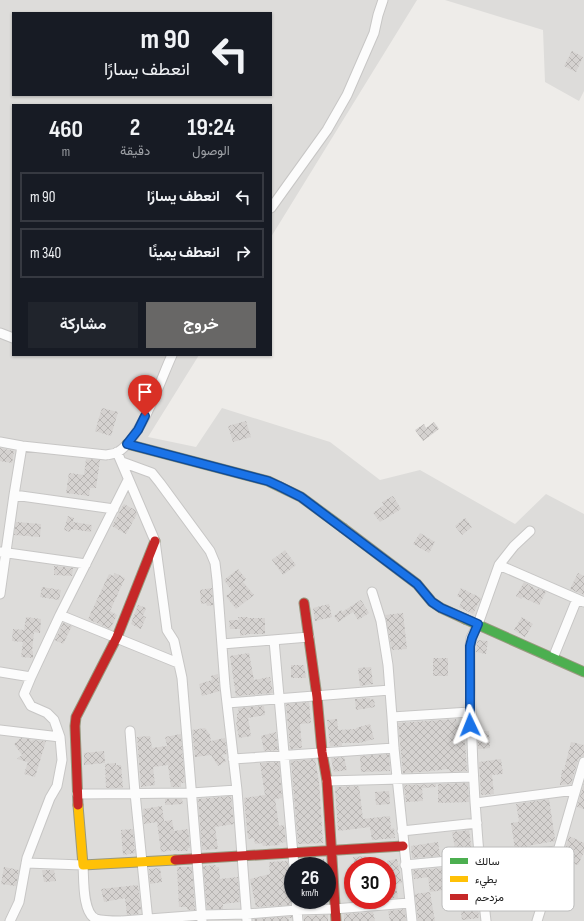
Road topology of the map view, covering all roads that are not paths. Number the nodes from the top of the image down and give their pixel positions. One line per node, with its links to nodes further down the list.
1 (383, 0): 2 (street)
2 (272, 207)
3 (0, 333): 4 (street)
4 (12, 338)
5 (172, 356): 7 (street)
6 (0, 442): 8 (street)
7 (127, 444): 9 (street); 24 (street)
8 (22, 446): 9 (street); 12 (street)
9 (118, 452): 10 (street)
10 (122, 462): 11 (street); 28 (street)
11 (128, 480): 13 (street); 15 (street)
12 (14, 495): 13 (street); 16 (street)
13 (114, 509): 17 (street)
14 (530, 531): 18 (street)
15 (155, 541): 25 (street); 30 (street)
16 (3, 553): 17 (street); 20 (street)
17 (86, 564): 23 (street)
18 (499, 565): 21 (street); 24 (street)
19 (372, 592): 34 (street)
20 (0, 594)
21 (581, 601): 29 (street)
22 (304, 603): 26 (street)
23 (60, 615): 25 (street); 33 (street)
24 (478, 624): 29 (street); 38 (street)
25 (116, 637): 30 (street); 55 (street)
26 (309, 637): 27 (street); 35 (street)
27 (274, 640): 28 (street); 36 (street)
28 (222, 644): 37 (street)
29 (553, 658): 32 (street)
30 (178, 663): 54 (street)
31 (0, 672): 33 (street)
32 (584, 672)
33 (31, 677): 42 (street)
34 (390, 690): 35 (street); 39 (street)
35 (316, 697): 36 (street); 44 (street)
36 (279, 700): 37 (street); 45 (street)
37 (227, 703): 46 (street)
38 (470, 712): 39 (street); 48 (street)
39 (392, 716): 43 (street)
40 (0, 730): 42 (street)
41 (130, 731): 53 (street)
42 (60, 737): 70 (street)
43 (394, 748): 44 (street); 49 (street)
44 (322, 752): 45 (street); 50 (street)
45 (283, 755): 46 (street); 63 (street)
46 (233, 759): 51 (street)
47 (584, 762): 52 (street)
48 (473, 777): 49 (street); 56 (street)
49 (397, 779): 50 (street); 58 (street)
50 (327, 781): 62 (street)
51 (237, 790): 54 (street); 64 (street)
52 (576, 790): 56 (street); 61 (street)
53 (135, 793): 54 (street); 55 (street); 68 (street)
54 (191, 793): 67 (street)
55 (77, 794): 71 (street)
56 (476, 803): 57 (street)
57 (477, 823): 58 (street); 60 (street)
58 (402, 831): 59 (street)
59 (403, 846): 62 (street); 72 (street)
60 (478, 847)
61 (558, 847)
62 (331, 850): 63 (street); 66 (street)
63 (293, 853): 64 (street); 65 (street)
64 (242, 855): 67 (street); 80 (street)
65 (293, 857)
66 (331, 857)
67 (197, 858): 68 (street); 79 (street)
68 (142, 861): 71 (street); 81 (street)
69 (442, 861): 72 (street)
70 (26, 863): 71 (street); 82 (street)
71 (83, 865): 83 (street)
72 (405, 865): 73 (street)
73 (409, 903): 75 (street); 86 (street)
74 (334, 909): 76 (street); 85 (street)
75 (336, 909)
76 (297, 910): 80 (street); 84 (street)
77 (485, 911): 87 (street)
78 (540, 911): 88 (street)
79 (202, 918): 80 (street); 81 (street)
80 (247, 918)
81 (148, 920): 83 (street)
82 (10, 921)
83 (121, 921)
84 (298, 921)
85 (336, 921)
86 (412, 921)
87 (486, 921)
88 (537, 921)

